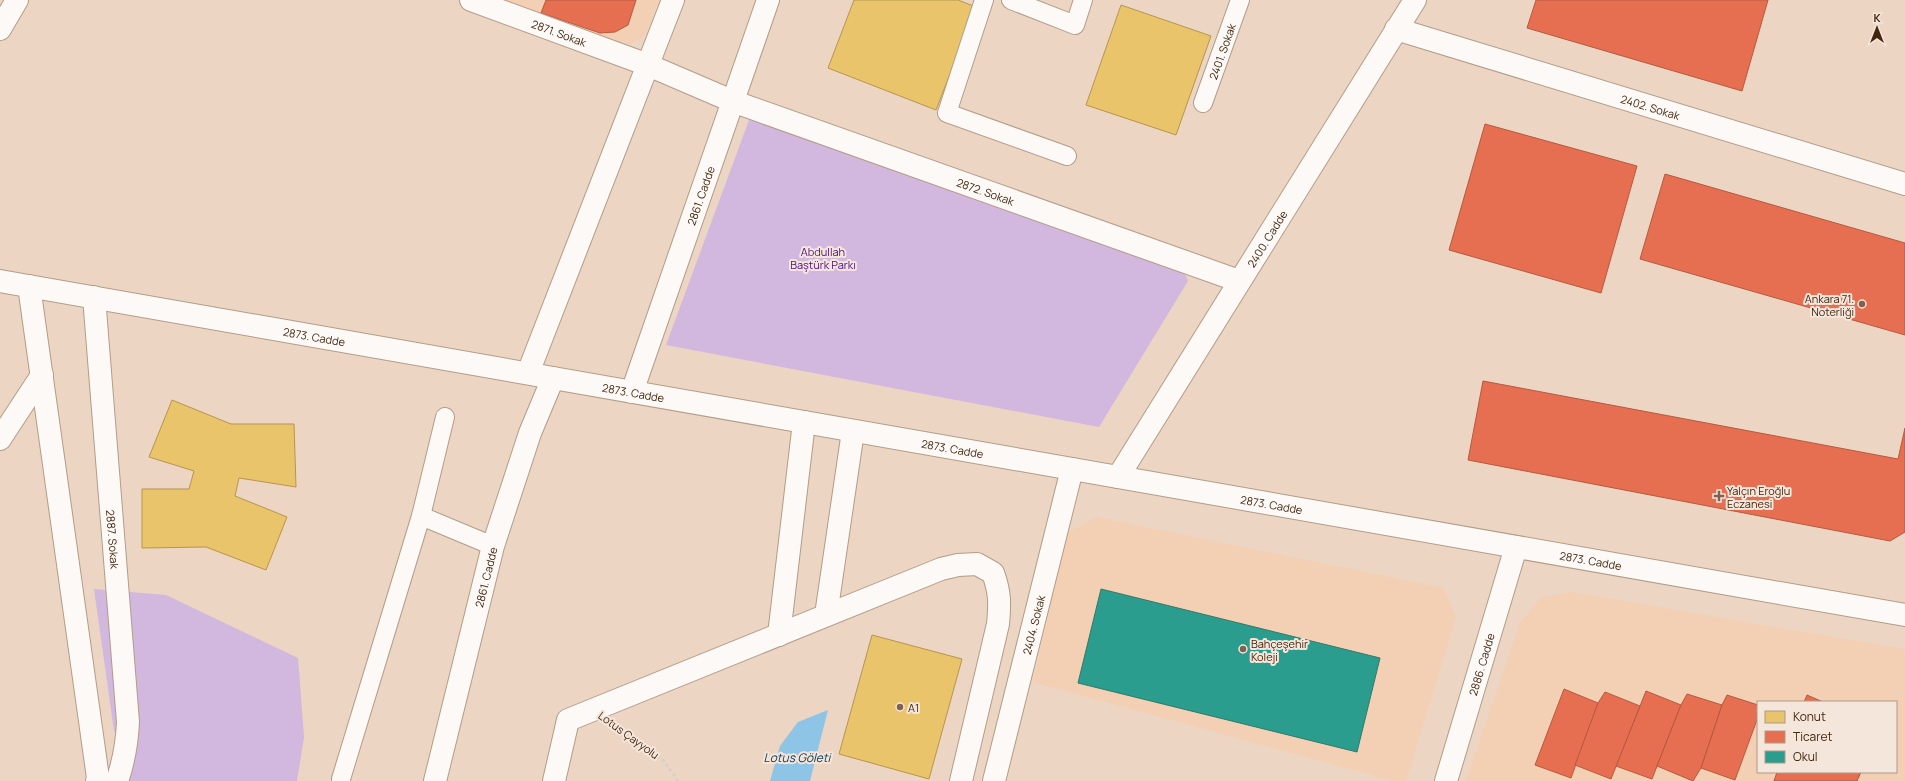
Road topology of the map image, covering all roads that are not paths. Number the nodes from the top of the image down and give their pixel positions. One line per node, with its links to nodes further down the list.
1 (17, 0): 10 (street)
2 (470, 0): 12 (street, 2871. Sokak)
3 (673, 0): 12 (street)
4 (768, 0): 13 (street, 2861. Cadde)
5 (984, 0): 15 (lane)
6 (1011, 0): 7 (lane)
7 (1083, 0)
8 (1240, 0): 14 (lane, 2401. Sokak)
9 (1414, 0): 11 (street, 2400. Cadde)
10 (0, 29)
11 (1396, 29): 16 (street, 2402. Sokak); 18 (street, 2400. Cadde)
12 (648, 65): 13 (street, 2871. Sokak); 21 (street)
13 (732, 101): 18 (street, 2872. Sokak); 24 (street, 2861. Cadde)
14 (1203, 103)
15 (1067, 156)
16 (1905, 184)
17 (0, 281): 19 (street, 2873. Cadde)
18 (1239, 281): 30 (street, 2400. Cadde)
19 (29, 286): 20 (street, 2873. Cadde); 22 (street)
20 (94, 297): 21 (street, 2873. Cadde); 39 (street, 2887. Sokak)
21 (528, 373): 23 (street, 2873. Cadde)
22 (42, 375): 28 (street); 38 (street)
23 (553, 378): 24 (street, 2873. Cadde); 32 (street, 2861. Cadde)
24 (632, 392): 26 (street, 2873. Cadde)
25 (445, 417): 31 (lane)
26 (804, 422): 27 (street, 2873. Cadde); 36 (street)
27 (853, 431): 29 (street, 2873. Cadde); 34 (street)
28 (0, 439)
29 (1072, 469): 30 (street, 2873. Cadde); 43 (street, 2404. Sokak)
30 (1118, 477): 33 (street, 2873. Cadde)
31 (421, 516): 32 (lane); 37 (lane)
32 (493, 546): 40 (street, 2861. Cadde)
33 (1516, 547): 35 (street, 2873. Cadde); 44 (street, 2886. Cadde)
34 (826, 615): 36 (street); 42 (street)
35 (1905, 616)
36 (779, 635): 41 (street)
37 (341, 779)
38 (97, 781)
39 (117, 781)
40 (435, 781)
41 (554, 781)
42 (961, 781)
43 (994, 781)
44 (1446, 781)

